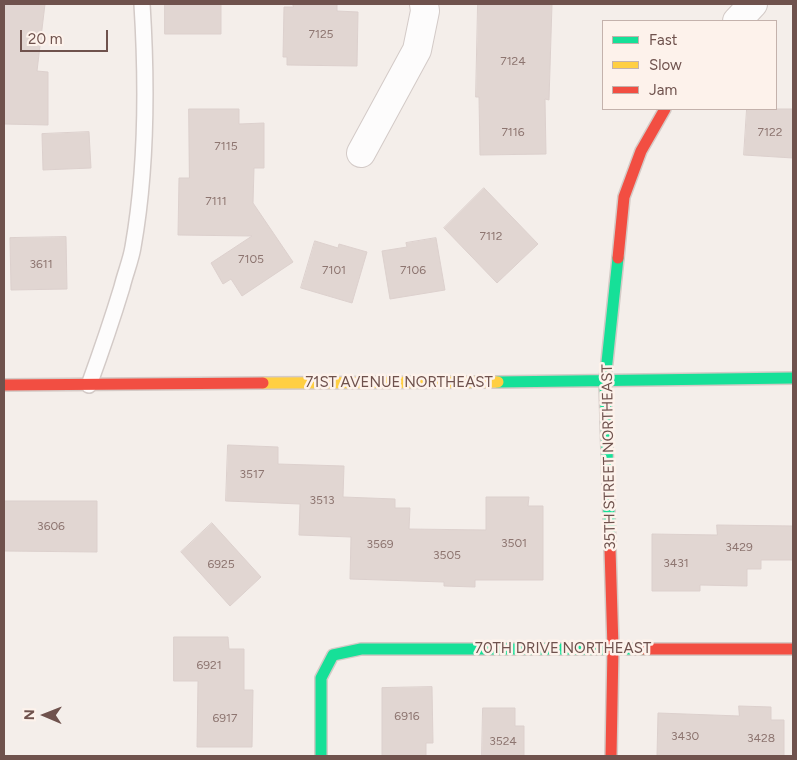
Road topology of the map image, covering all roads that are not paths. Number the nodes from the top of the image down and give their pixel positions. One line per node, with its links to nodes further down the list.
1 (142, 4): 10 (lane)
2 (424, 4): 6 (street)
3 (753, 4): 4 (street)
4 (738, 20)
5 (664, 110): 8 (street, 35TH STREET NORTHEAST)
6 (361, 153)
7 (793, 378): 8 (street, 71ST AVENUE NORTHEAST)
8 (606, 381): 10 (street, 71ST AVENUE NORTHEAST); 11 (street, 35TH STREET NORTHEAST)
9 (4, 385): 10 (street, 71ST AVENUE NORTHEAST)
10 (89, 385)
11 (613, 648): 12 (street, 70TH DRIVE NORTHEAST); 13 (street, 70TH DRIVE NORTHEAST); 14 (street, 35TH STREET NORTHEAST)
12 (793, 649)
13 (321, 756)
14 (611, 756)

